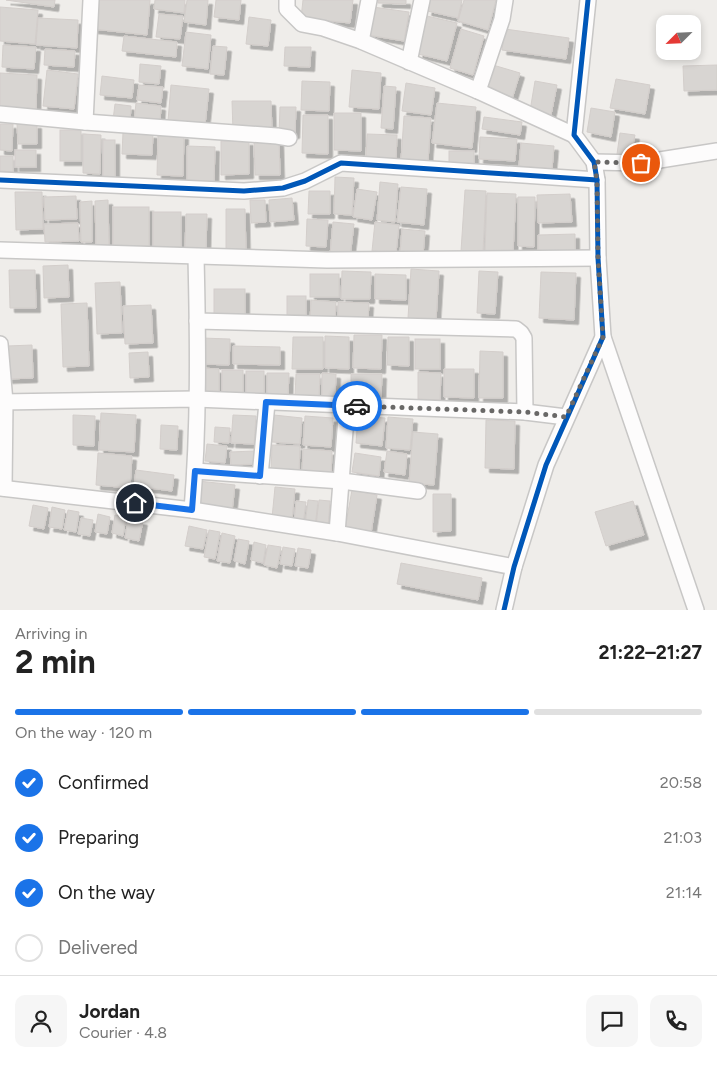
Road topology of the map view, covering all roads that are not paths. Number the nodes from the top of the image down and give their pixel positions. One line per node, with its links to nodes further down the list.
1 (91, 0): 11 (street)
2 (287, 0): 7 (street)
3 (369, 0): 7 (street)
4 (422, 0): 8 (street)
5 (505, 0): 9 (street)
6 (588, 0): 12 (street)
7 (361, 41): 8 (street)
8 (409, 62): 9 (street)
9 (478, 91): 12 (street)
10 (0, 114): 11 (street)
11 (85, 122): 13 (street)
12 (574, 135): 15 (street)
13 (288, 138)
14 (717, 151): 15 (street)
15 (594, 162): 17 (street)
16 (0, 180): 17 (street)
17 (597, 180): 20 (street)
18 (0, 250): 19 (street)
19 (196, 257): 20 (street); 21 (street)
20 (598, 258): 22 (street)
21 (197, 321): 24 (street); 28 (street)
22 (603, 337): 29 (street); 39 (street)
23 (0, 344): 25 (street)
24 (196, 400): 25 (street); 26 (street); 30 (street)
25 (3, 402): 33 (street)
26 (266, 402): 27 (street); 31 (street)
27 (347, 405): 28 (street); 32 (street)
28 (525, 412): 29 (street)
29 (566, 417): 37 (street)
30 (195, 471): 31 (street); 35 (street)
31 (260, 476): 32 (street)
32 (342, 481): 34 (street); 36 (street)
33 (2, 488): 35 (street)
34 (418, 491)
35 (192, 510): 36 (street)
36 (337, 533): 37 (street)
37 (514, 566): 38 (street)
38 (504, 610)
39 (696, 610)

